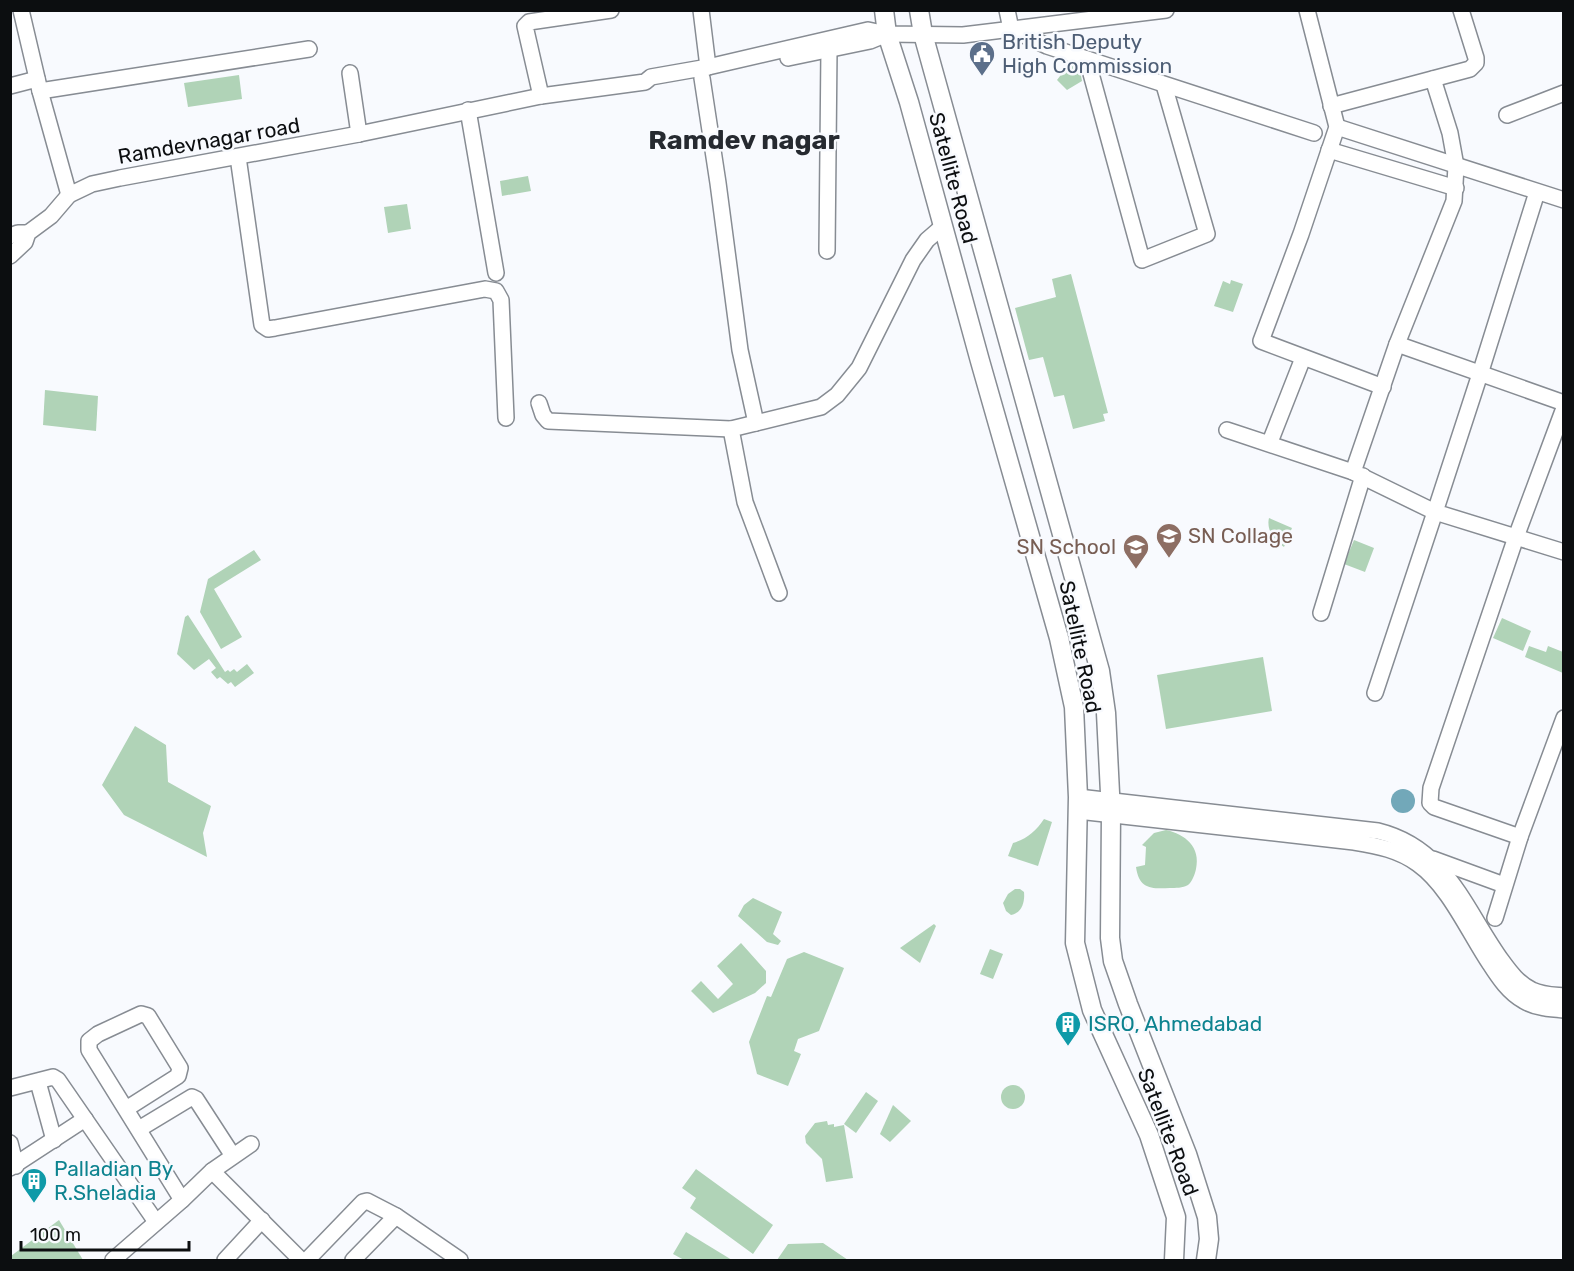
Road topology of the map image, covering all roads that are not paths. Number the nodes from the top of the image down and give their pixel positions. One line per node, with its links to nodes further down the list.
1 (21, 10): 19 (street)
2 (611, 10): 23 (street)
3 (700, 10): 17 (street)
4 (884, 10): 11 (main road, Satellite Road)
5 (919, 10): 12 (main road, Satellite Road)
6 (1007, 10): 10 (street)
7 (1166, 10): 10 (street, Ramdevnagar road)
8 (1307, 10): 24 (street)
9 (1461, 10): 18 (street)
10 (1011, 29): 12 (street, Ramdevnagar road); 15 (street)
11 (887, 34): 12 (street, Ramdevnagar road); 14 (street, Ramdevnagar road); 17 (street, Ramdevnagar road); 37 (main road, Satellite Road)
12 (923, 34): 64 (main road, Satellite Road)
13 (309, 49): 19 (street)
14 (829, 49): 17 (street, Ramdevnagar road); 40 (street)
15 (1087, 59): 20 (street); 20 (street)
16 (350, 73): 29 (street)
17 (705, 73): 23 (street, Ramdevnagar road); 51 (street)
18 (1433, 79): 24 (street); 32 (street)
19 (38, 85): 21 (street); 35 (street)
20 (1164, 85): 28 (street)
21 (10, 86)
22 (1563, 93): 26 (street)
23 (542, 96): 25 (street, Ramdevnagar road)
24 (1331, 106): 27 (street)
25 (468, 110): 29 (street, Ramdevnagar road); 42 (street)
26 (1507, 115)
27 (1337, 127): 30 (street); 32 (street)
28 (1314, 133)
29 (359, 134): 31 (street, Ramdevnagar road)
30 (1329, 150): 33 (street); 44 (street)
31 (238, 157): 35 (street, Ramdevnagar road); 50 (street)
32 (1456, 166): 33 (street); 34 (street)
33 (1456, 188): 43 (street)
34 (1537, 192): 36 (street); 45 (street)
35 (69, 195): 38 (street, Ramdevnagar road)
36 (1563, 200)
37 (942, 227): 51 (street); 63 (main road, Satellite Road)
38 (28, 233): 39 (street, Ramdevnagar road); 41 (street, Ramdevnagar road)
39 (10, 236)
40 (827, 251)
41 (10, 256)
42 (496, 273)
43 (1397, 344): 45 (street); 46 (street)
44 (1303, 358): 46 (street); 54 (street)
45 (1480, 374): 48 (street); 56 (street)
46 (1383, 387): 55 (street)
47 (539, 403): 52 (street)
48 (1563, 403)
49 (1563, 408): 57 (street)
50 (506, 418)
51 (756, 423): 52 (street)
52 (731, 429): 59 (street)
53 (1227, 430): 54 (street)
54 (1270, 442): 55 (street)
55 (1358, 474): 56 (street); 60 (street)
56 (1435, 512): 57 (street); 61 (street)
57 (1516, 537): 58 (street); 65 (street)
58 (1563, 552)
59 (779, 593)
60 (1321, 613)
61 (1375, 693)
62 (1563, 718): 65 (street)
63 (1078, 804): 64 (street); 93 (main road, Satellite Road)
64 (1111, 806): 66 (street); 94 (main road, Satellite Road)
65 (1520, 837): 67 (street)
66 (1425, 861): 67 (street); 69 (street)
67 (1504, 885): 68 (street)
68 (1495, 918)
69 (1508, 978): 70 (street); 71 (street)
70 (1563, 996)
71 (1563, 1010)
72 (38, 1082): 73 (street); 75 (street); 77 (street)
73 (10, 1088)
74 (126, 1109): 74 (street); 76 (street)
75 (85, 1119): 77 (street); 86 (street)
76 (139, 1129): 80 (street); 83 (street)
77 (54, 1140): 81 (street)
78 (10, 1143): 81 (street)
79 (251, 1144): 80 (street)
80 (233, 1156): 82 (street)
81 (13, 1167)
82 (212, 1171): 83 (street); 85 (street)
83 (182, 1200): 86 (street)
84 (396, 1216): 90 (street); 91 (street); 92 (street)
85 (262, 1220): 88 (street); 89 (street)
86 (156, 1222): 87 (street)
87 (113, 1260)
88 (225, 1260)
89 (301, 1260)
90 (307, 1260)
91 (353, 1260)
92 (460, 1260)
93 (1174, 1260)
94 (1206, 1260)

